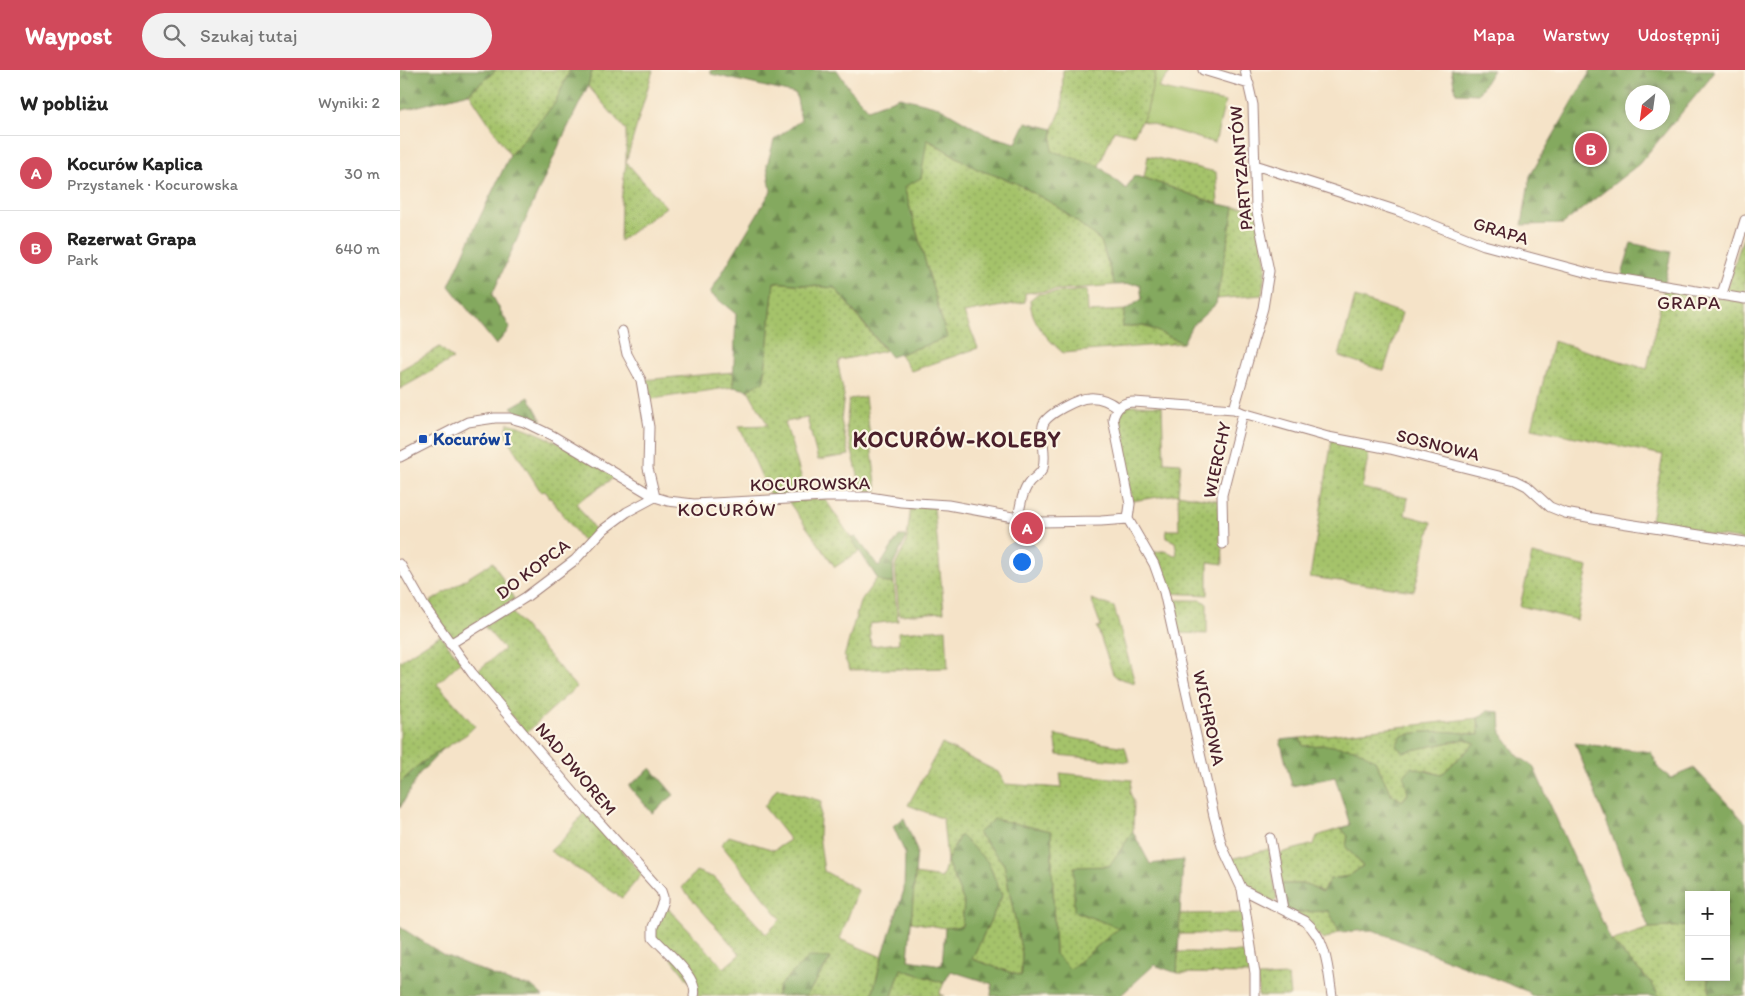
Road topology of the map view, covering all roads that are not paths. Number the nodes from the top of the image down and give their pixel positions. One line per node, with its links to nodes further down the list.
1 (1203, 70): 3 (street)
2 (1245, 70): 3 (street, PARTYZANTÓW)
3 (1249, 84): 4 (street, PARTYZANTÓW)
4 (1255, 165): 6 (street, GRAPA); 10 (street, PARTYZANTÓW)
5 (1745, 220): 6 (street)
6 (1722, 294): 7 (street, GRAPA)
7 (1745, 299)
8 (622, 331): 13 (street)
9 (1118, 408): 10 (street, SOSNOWA); 14 (street, WICHROWA); 15 (street)
10 (1234, 409): 11 (street, SOSNOWA)
11 (1243, 413): 16 (street, SOSNOWA); 17 (street, WIERCHY)
12 (400, 457): 13 (street, KOCUROWSKA)
13 (655, 497): 15 (street, KOCUROWSKA); 19 (street, DO KOPCA)
14 (1128, 518): 15 (street, KOCUROWSKA); 21 (street, WICHROWA)
15 (1018, 519)
16 (1745, 542)
17 (1223, 544)
18 (400, 564): 19 (street, NAD DWOREM)
19 (450, 644): 23 (street, NAD DWOREM)
20 (1270, 838): 22 (street)
21 (1242, 889): 22 (street); 24 (street, WICHROWA)
22 (1283, 909): 25 (street)
23 (694, 996)
24 (1254, 996)
25 (1332, 996)

